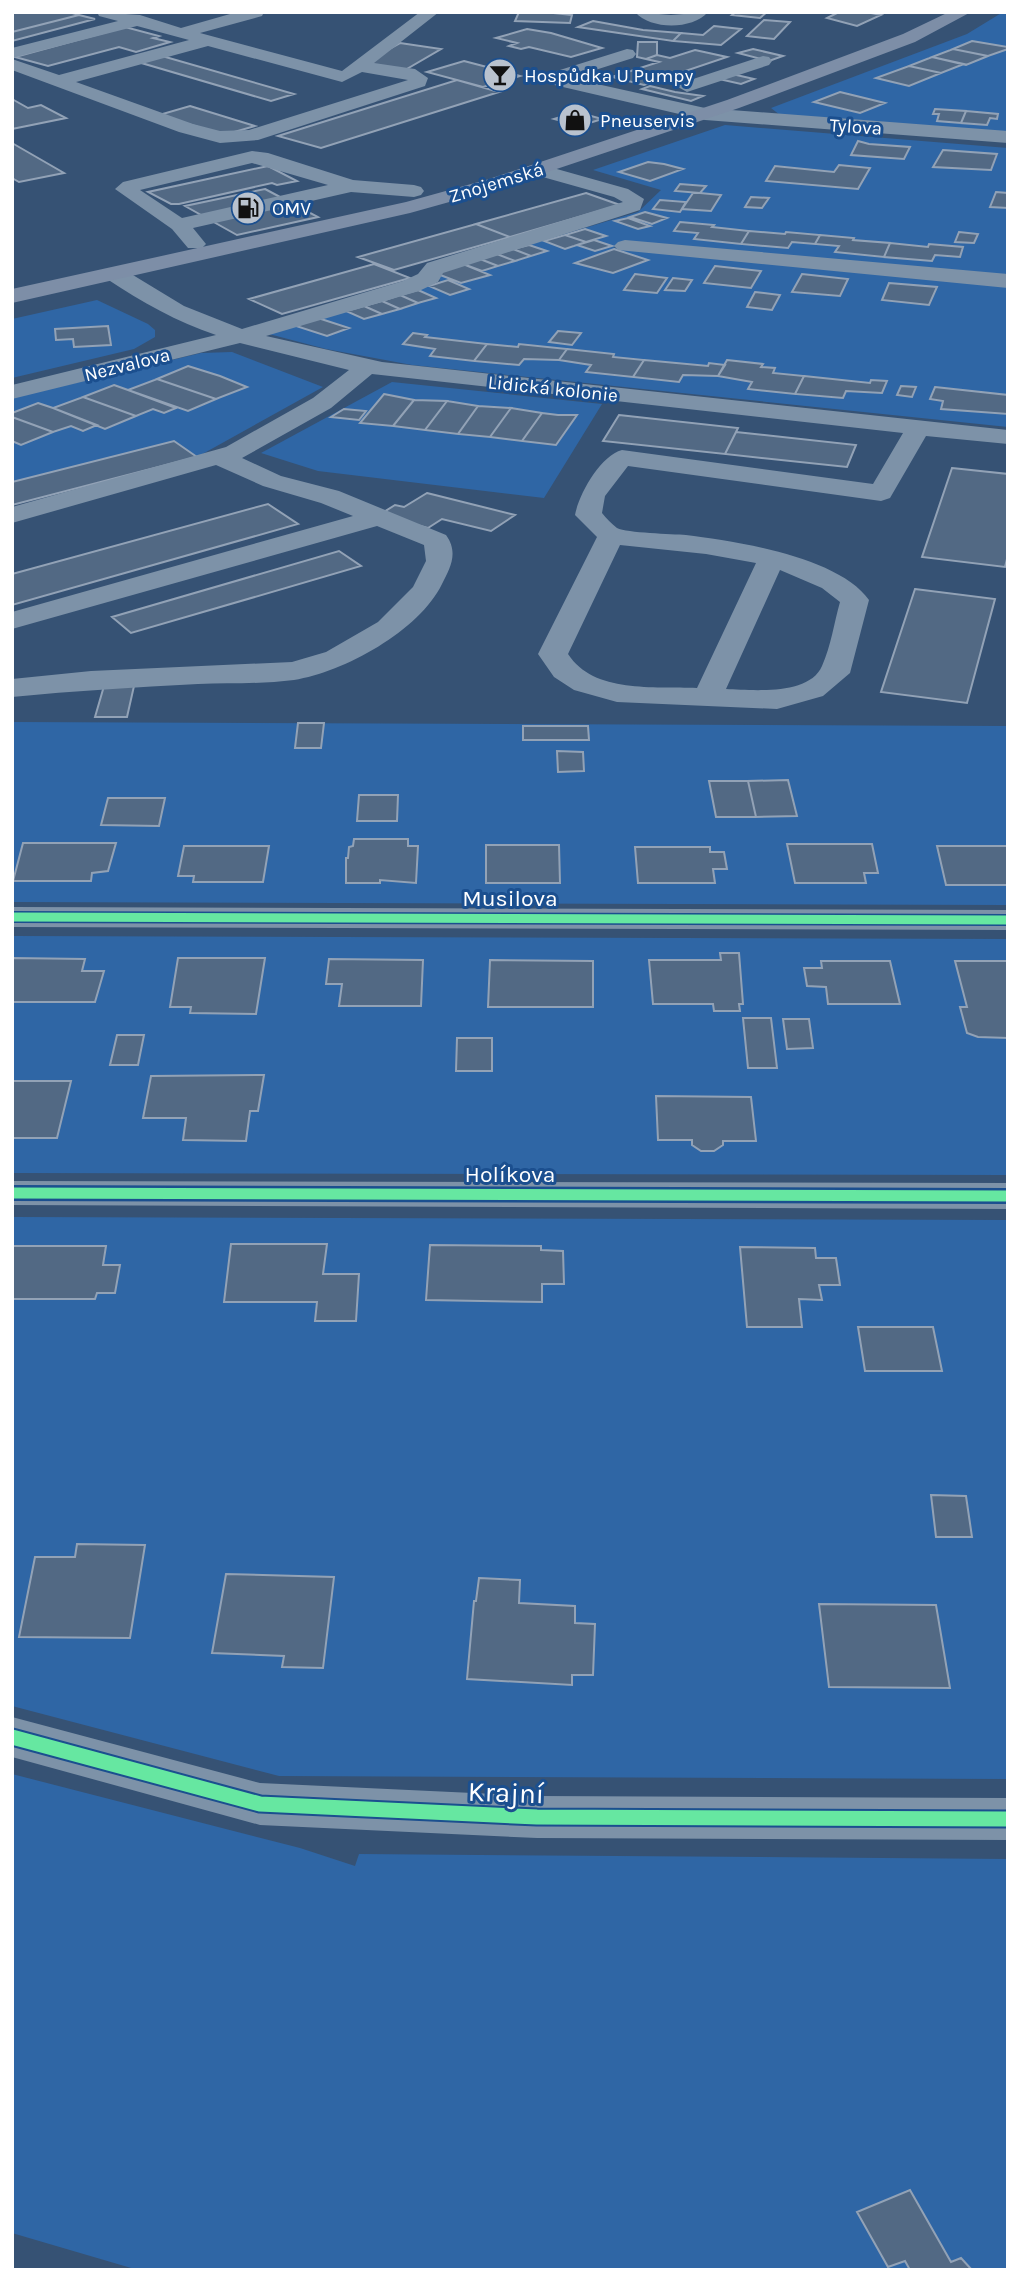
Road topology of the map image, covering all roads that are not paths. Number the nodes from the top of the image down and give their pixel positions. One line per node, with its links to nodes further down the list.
1 (105, 12): 9 (street)
2 (169, 12): 9 (street)
3 (256, 12): 10 (street)
4 (399, 12): 8 (street)
5 (643, 12): 6 (street)
6 (700, 12)
7 (963, 12): 21 (main road, Znojemská)
8 (428, 15): 16 (street)
9 (137, 21): 10 (street); 12 (street)
10 (181, 33): 11 (street)
11 (208, 40): 17 (street); 19 (street)
12 (12, 53)
13 (627, 54): 22 (street, Tylova)
14 (763, 61): 18 (street)
15 (12, 64): 19 (street)
16 (359, 66): 17 (street); 23 (street)
17 (342, 77): 23 (street)
18 (706, 80): 20 (street); 21 (street)
19 (58, 81): 23 (street)
20 (687, 87)
21 (764, 92): 22 (main road, Znojemská)
22 (705, 114): 24 (street, Tylova); 25 (main road, Znojemská)
23 (251, 136): 27 (street)
24 (1008, 137)
25 (539, 170): 28 (main road, Znojemská); 35 (street, Nezvalova)
26 (351, 186): 27 (street); 29 (street); 29 (street)
27 (414, 191): 28 (street)
28 (441, 199): 31 (main road, Znojemská)
29 (179, 225): 31 (street)
30 (625, 246): 33 (street)
31 (204, 255): 32 (main road, Znojemská)
32 (115, 274): 34 (main road, Znojemská); 35 (street, Lidická kolonie)
33 (1008, 281)
34 (12, 296)
35 (242, 336): 36 (street, Lidická kolonie); 37 (street, Nezvalova)
36 (368, 366): 38 (street, Lidická kolonie); 40 (street)
37 (12, 392)
38 (919, 427): 39 (street, Lidická kolonie); 43 (street)
39 (1008, 438)
40 (219, 457): 41 (street); 42 (street)
41 (12, 515)
42 (378, 517): 45 (street); 46 (street)
43 (611, 536): 44 (street); 47 (street)
44 (771, 560): 47 (street); 47 (street)
45 (12, 621)
46 (12, 688)
47 (708, 697)
48 (12, 917): 49 (street, Musilova)
49 (1008, 920)
50 (12, 1193): 51 (street, Holíkova)
51 (1008, 1196)
52 (12, 1737): 53 (street, Krajní)
53 (1008, 1819)

